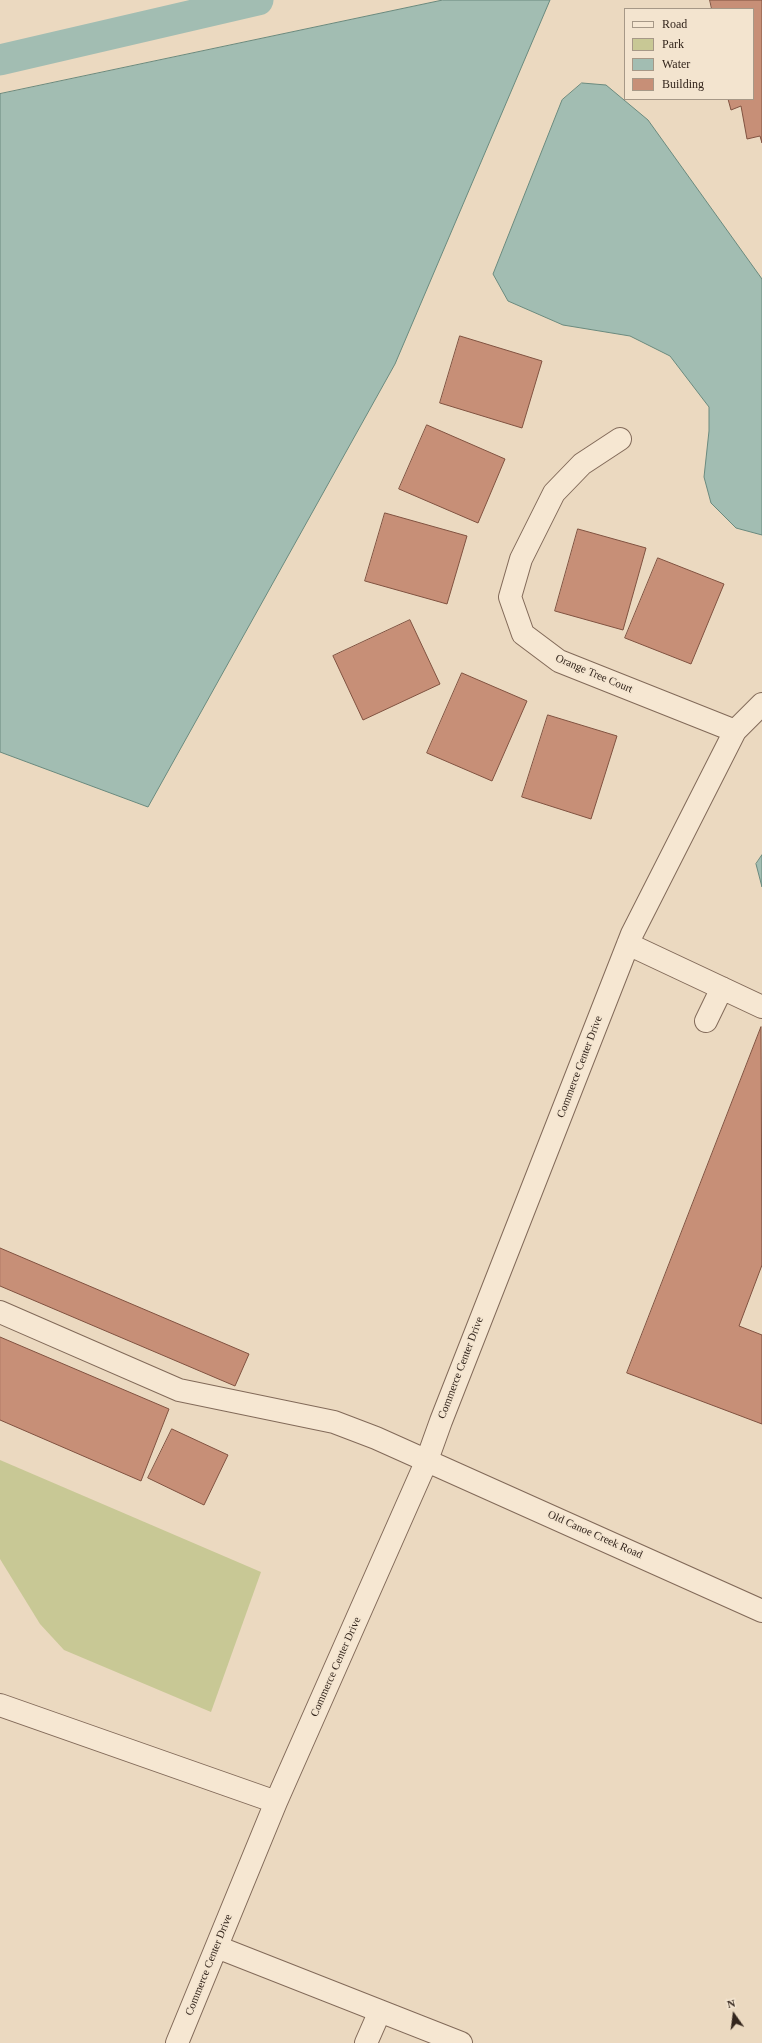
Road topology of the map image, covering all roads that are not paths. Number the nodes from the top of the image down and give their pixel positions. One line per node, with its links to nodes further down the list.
1 (620, 439): 3 (street, Orange Tree Court)
2 (762, 704): 3 (street, Commerce Center Drive)
3 (735, 731): 4 (street, Commerce Center Drive)
4 (628, 944): 5 (street); 9 (street, Commerce Center Drive)
5 (722, 988): 6 (street); 7 (street)
6 (762, 1007)
7 (706, 1021)
8 (0, 1312): 9 (street, Old Canoe Creek Road)
9 (427, 1460): 10 (street, Old Canoe Creek Road); 12 (street, Commerce Center Drive)
10 (760, 1605)
11 (0, 1705): 12 (street)
12 (276, 1802): 13 (street, Commerce Center Drive)
13 (216, 1947): 14 (street); 15 (street, Commerce Center Drive)
14 (380, 2011): 16 (street); 17 (street)
15 (177, 2043)
16 (366, 2043)
17 (461, 2043)

